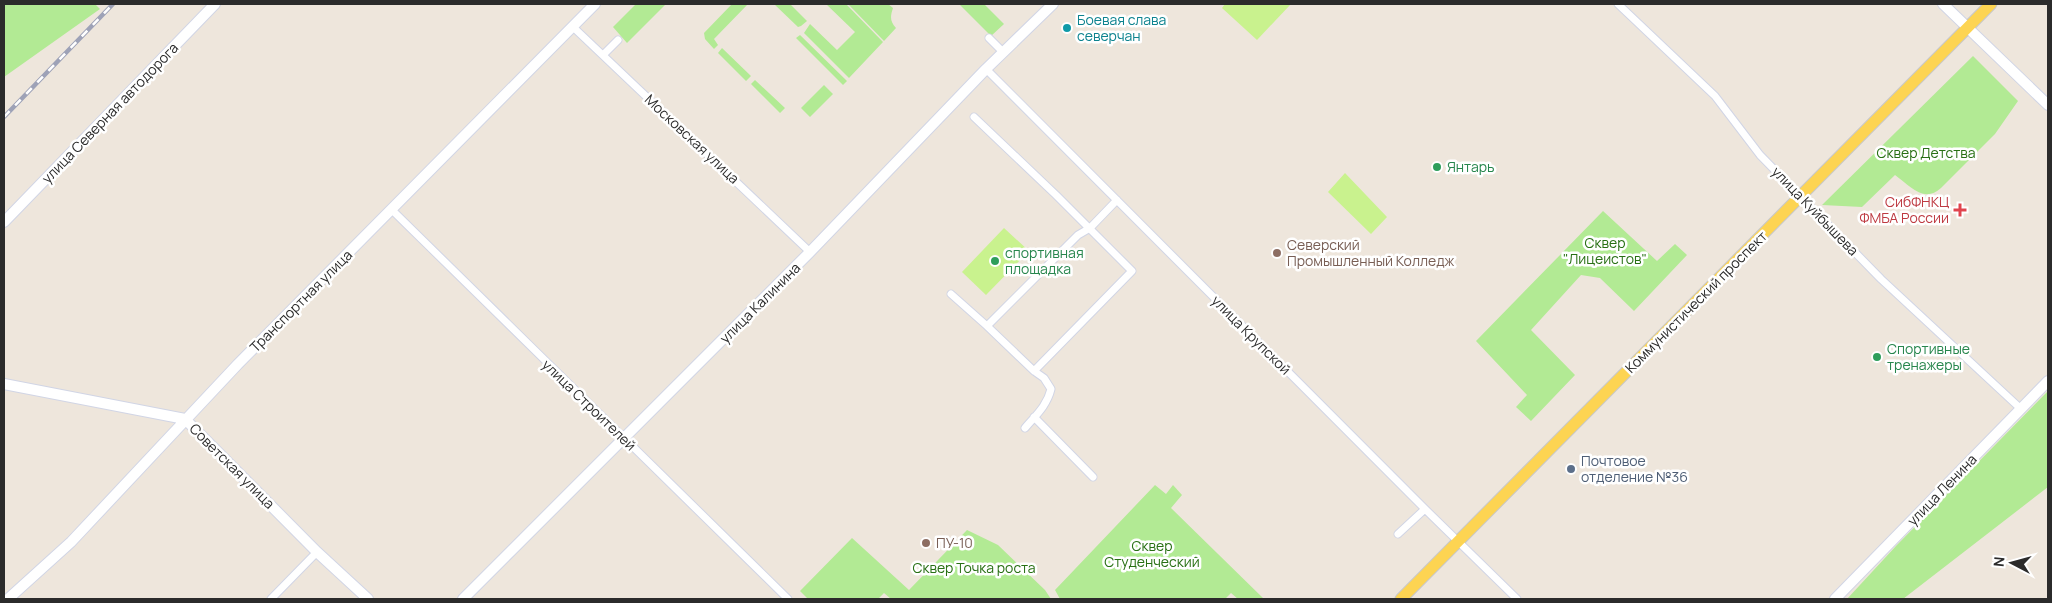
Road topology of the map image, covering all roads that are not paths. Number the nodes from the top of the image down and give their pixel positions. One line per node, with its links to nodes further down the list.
1 (216, 4): 19 (street, улица Северная автодорога)
2 (595, 4): 7 (street, Транспортная улица)
3 (1053, 4): 11 (street, улица Калинина)
4 (1618, 4): 16 (street, улица Куйбышева)
5 (1943, 4): 8 (street)
6 (1991, 4): 8 (main road, Коммунистический проспект)
7 (572, 26): 12 (street, Московская улица); 18 (street, Транспортная улица)
8 (1967, 28): 14 (street); 16 (main road, Коммунистический проспект)
9 (989, 38): 11 (street)
10 (618, 40): 12 (street)
11 (1003, 52): 13 (street, улица Калинина)
12 (603, 55): 21 (street, Московская улица)
13 (986, 69): 17 (street, улица Крупской); 21 (street, улица Калинина)
14 (2048, 105)
15 (974, 116): 20 (street)
16 (1800, 198): 27 (street, улица Куйбышева); 35 (main road, Коммунистический проспект)
17 (1117, 200): 20 (street); 33 (street, улица Крупской)
18 (392, 210): 29 (street, Транспортная улица); 31 (street, улица Строителей)
19 (4, 222)
20 (1090, 228): 23 (street); 24 (street)
21 (810, 252): 31 (street, улица Калинина)
22 (951, 294): 23 (street)
23 (987, 326): 24 (street)
24 (1034, 371): 28 (street)
25 (2048, 381): 27 (street, улица Ленина)
26 (4, 384): 29 (street, Советская улица)
27 (2021, 409): 44 (street, улица Ленина)
28 (1034, 417): 30 (street); 32 (street)
29 (185, 419): 36 (street, Советская улица); 37 (street, Транспортная улица)
30 (1025, 428)
31 (625, 439): 40 (street, улица Калинина); 41 (street, улица Строителей)
32 (1093, 477)
33 (1425, 509): 34 (street); 35 (street, улица Крупской)
34 (1398, 534)
35 (1459, 542): 42 (main road, Коммунистический проспект); 43 (street, улица Крупской)
36 (317, 552): 38 (street); 39 (street, Советская улица)
37 (8, 599)
38 (271, 599)
39 (368, 599)
40 (463, 599)
41 (788, 599)
42 (1401, 599)
43 (1517, 599)
44 (1835, 599)

